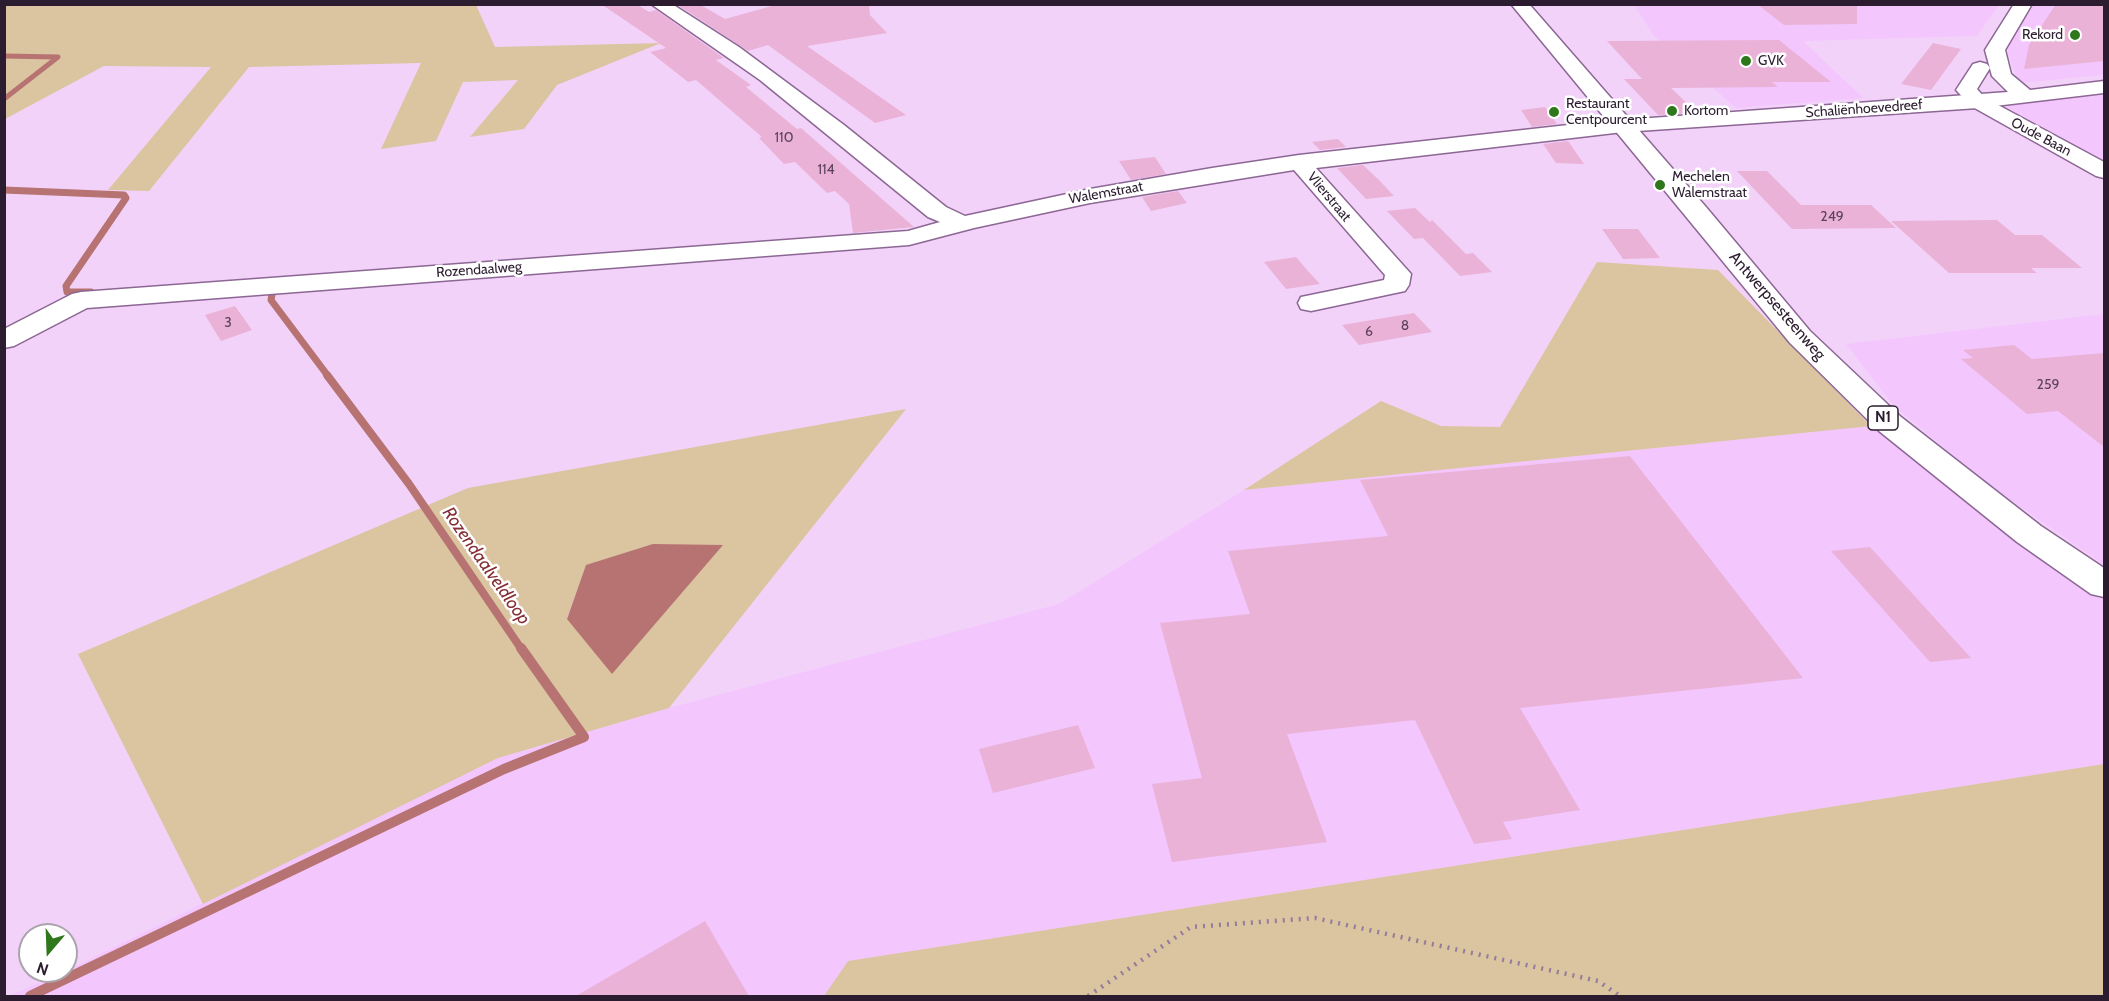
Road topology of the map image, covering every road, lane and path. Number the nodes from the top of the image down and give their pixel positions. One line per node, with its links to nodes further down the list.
1 (659, 4): 11 (street)
2 (1519, 4): 8 (street, Antwerpsesteenweg / N1)
3 (2023, 4): 6 (street, Oude Baan)
4 (1980, 68): 7 (street)
5 (2104, 87): 6 (street, Schaliënhoevedreef)
6 (2026, 97): 7 (street, Schaliënhoevedreef)
7 (1978, 102): 8 (street, Schaliënhoevedreef); 10 (street, Oude Baan)
8 (1623, 126): 9 (street, Walemstraat); 14 (street, Antwerpsesteenweg / N1)
9 (1299, 162): 11 (street, Walemstraat); 12 (street, Vlierstraat)
10 (2104, 171)
11 (961, 223): 13 (street, Rozendaalweg)
12 (1311, 303)
13 (4, 340)
14 (2104, 585)
15 (1088, 996): 16 (path)
16 (1620, 996)

